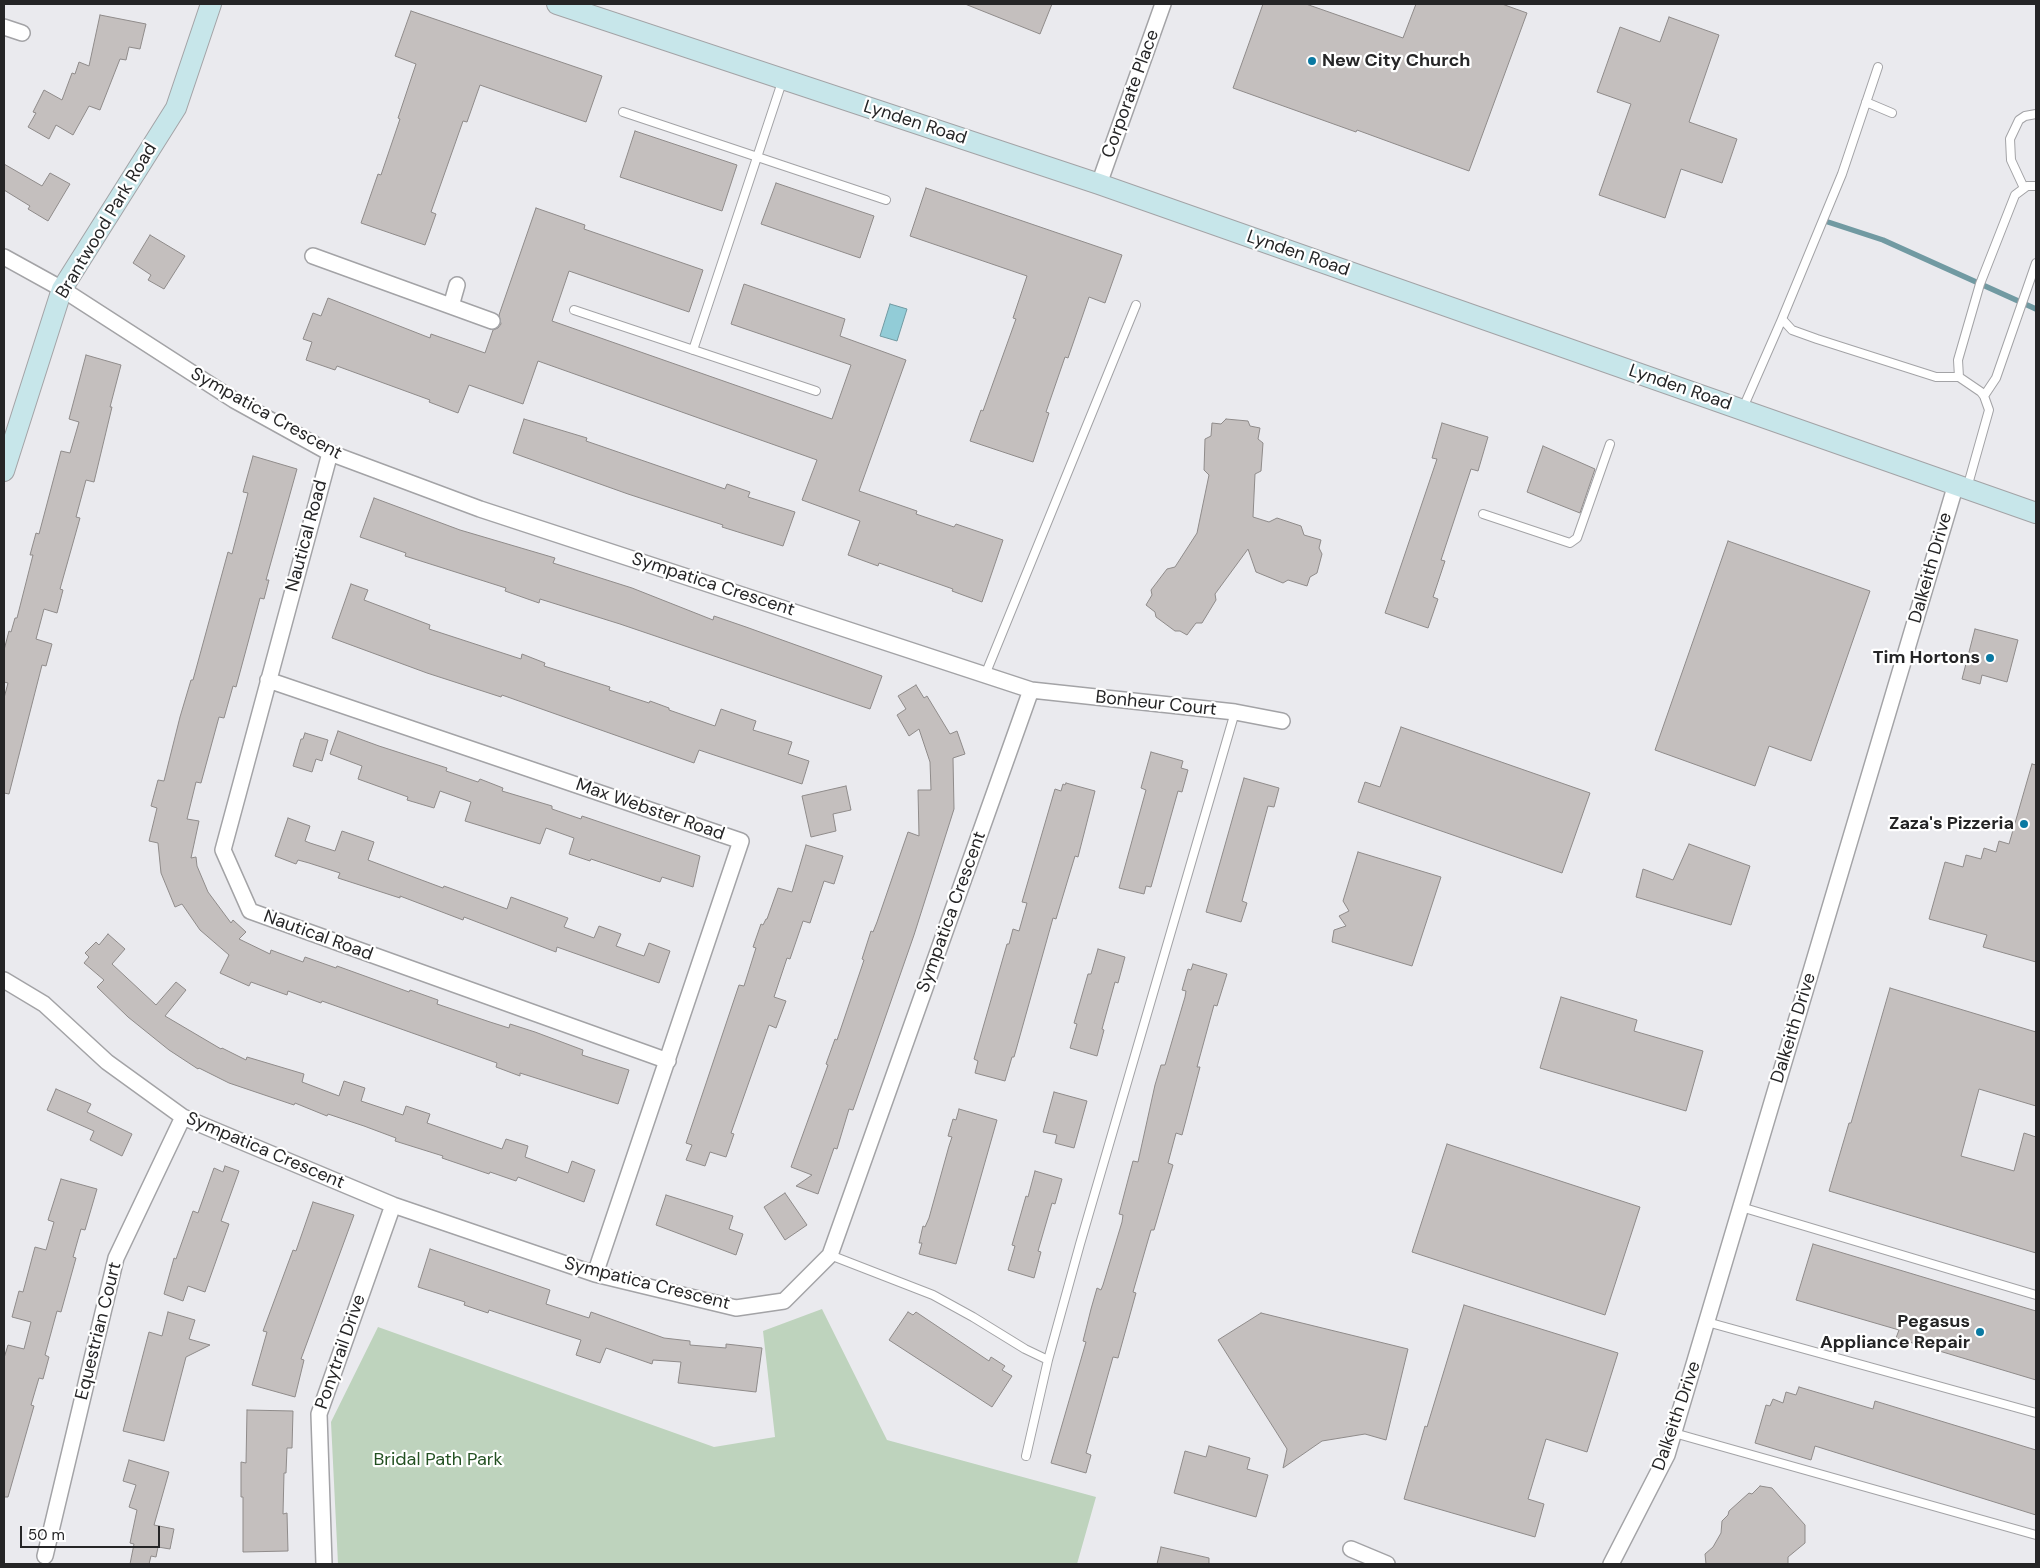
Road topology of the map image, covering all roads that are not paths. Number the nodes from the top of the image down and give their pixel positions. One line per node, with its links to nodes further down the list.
1 (212, 4): 21 (main road, Brantwood Park Road)
2 (557, 4): 7 (main road, Lynden Road)
3 (1163, 4): 13 (street, Corporate Place)
4 (4, 27): 5 (street)
5 (22, 33)
6 (1878, 67): 8 (lane)
7 (783, 79): 12 (lane); 13 (main road, Lynden Road)
8 (1866, 102): 10 (lane); 25 (lane)
9 (623, 112): 12 (lane)
10 (1892, 113)
11 (2036, 114): 15 (lane)
12 (757, 157): 16 (lane); 27 (lane)
13 (1098, 184): 31 (main road, Lynden Road)
14 (2036, 186): 15 (lane)
15 (2024, 188): 28 (lane)
16 (886, 200)
17 (313, 256): 23 (street)
18 (4, 257): 21 (street, Sympatica Crescent)
19 (2036, 263): 30 (lane)
20 (457, 286): 23 (street)
21 (62, 289): 33 (street, Sympatica Crescent); 34 (main road, Brantwood Park Road)
22 (1136, 305): 38 (lane)
23 (451, 306): 26 (street)
24 (574, 310): 27 (lane)
25 (1782, 319): 28 (lane); 31 (lane)
26 (492, 321)
27 (693, 350): 29 (lane)
28 (1959, 377): 30 (lane)
29 (816, 391)
30 (1984, 396): 35 (lane)
31 (1742, 410): 35 (main road, Lynden Road)
32 (1610, 444): 37 (lane)
33 (330, 453): 38 (street, Sympatica Crescent); 39 (street, Nautical Road)
34 (4, 471)
35 (1961, 486): 36 (main road, Lynden Road); 47 (street, Dalkeith Drive)
36 (2036, 513)
37 (1483, 514)
38 (985, 675): 40 (street, Sympatica Crescent)
39 (268, 680): 44 (street, Nautical Road); 44 (street, Max Webster Road)
40 (1031, 690): 41 (street, Bonheur Court); 48 (street, Sympatica Crescent)
41 (1235, 712): 42 (street, Bonheur Court); 52 (lane)
42 (1282, 721)
43 (4, 980): 45 (street, Sympatica Crescent)
44 (668, 1061): 49 (street, Max Webster Road)
45 (183, 1117): 46 (street, Sympatica Crescent); 58 (street, Equestrian Court)
46 (393, 1205): 49 (street, Sympatica Crescent); 59 (street, Ponytrail Drive)
47 (1741, 1207): 50 (lane); 51 (street, Dalkeith Drive)
48 (830, 1255): 49 (street, Sympatica Crescent); 52 (lane)
49 (595, 1274)
50 (2036, 1295)
51 (1707, 1322): 53 (lane); 54 (street, Dalkeith Drive)
52 (1048, 1360): 55 (lane)
53 (2036, 1414)
54 (1674, 1433): 56 (lane); 61 (street, Dalkeith Drive)
55 (1026, 1456)
56 (2036, 1535)
57 (1351, 1549): 60 (street)
58 (45, 1556)
59 (324, 1564)
60 (1387, 1564)
61 (1611, 1564)

